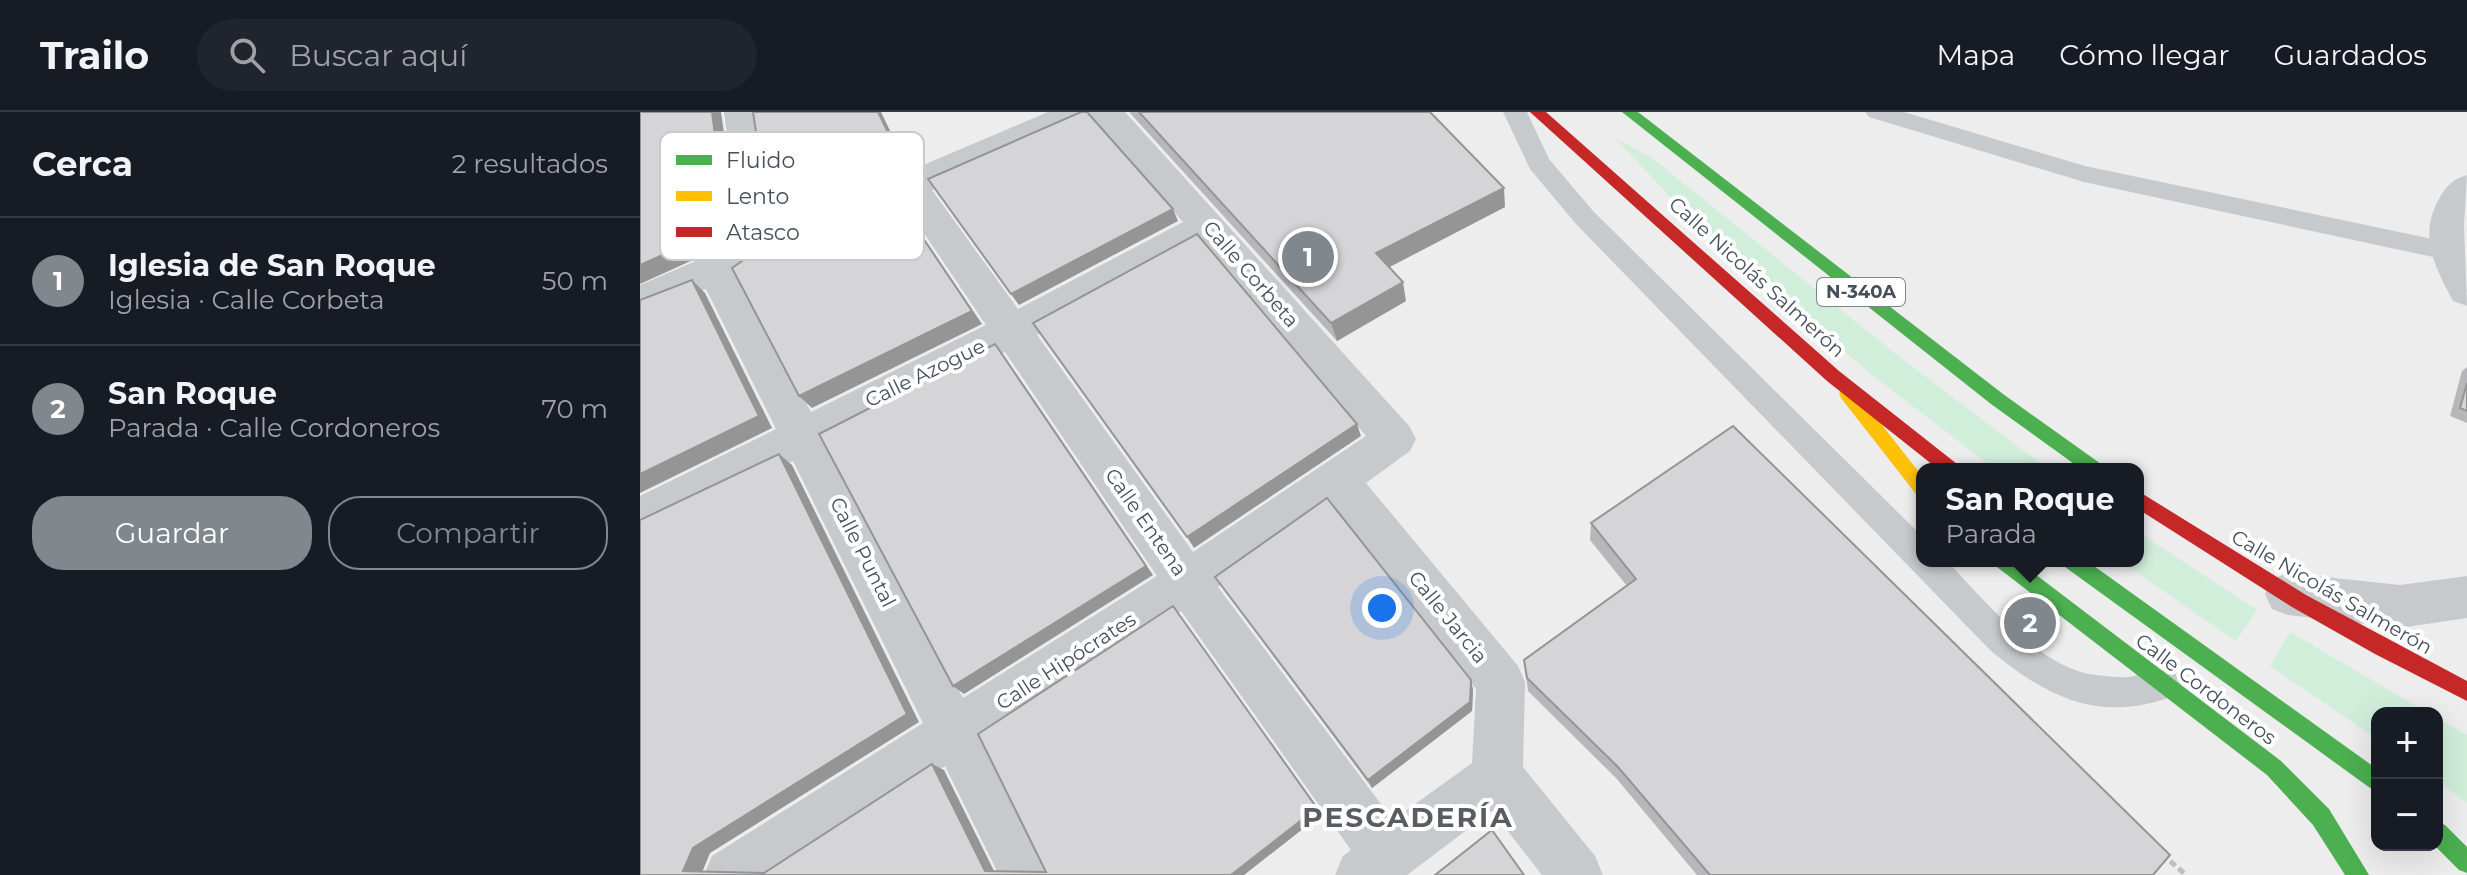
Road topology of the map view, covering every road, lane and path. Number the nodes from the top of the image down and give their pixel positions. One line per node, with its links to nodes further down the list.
1 (741, 112): 8 (street)
2 (1079, 112): 9 (street)
3 (1105, 112): 12 (street, Calle Corbeta)
4 (1515, 112): 28 (lane)
5 (1537, 112): 19 (main road, Calle Nicolás Salmerón)
6 (1629, 112): 23 (main road, N-340A)
7 (1877, 112): 13 (lane)
8 (744, 132)
9 (924, 179)
10 (2467, 188): 13 (street)
11 (924, 205): 18 (street, Calle Entena)
12 (1208, 225): 18 (street, Calle Azogue); 21 (street, Calle Corbeta)
13 (2447, 251): 16 (street)
14 (733, 260): 17 (street)
15 (743, 260): 20 (street, Calle Puntal)
16 (2467, 291)
17 (640, 301)
18 (1013, 330): 20 (street, Calle Azogue); 32 (street, Calle Entena)
19 (1833, 376): 22 (main road, Calle Nicolás Salmerón); 25 (main road)
20 (803, 434): 27 (street, Calle Azogue); 37 (street, Calle Puntal)
21 (1395, 439): 24 (street, Calle Hipócrates)
22 (1943, 463)
23 (2087, 463)
24 (1336, 479): 32 (street, Calle Hipócrates); 38 (street, Calle Jarcia)
25 (1916, 481)
26 (2144, 503): 33 (main road, Calle Nicolás Salmerón)
27 (640, 518)
28 (1916, 551)
29 (1932, 567): 35 (lane)
30 (2012, 567): 35 (main road, Calle Cordoneros)
31 (2080, 567): 39 (main road)
32 (1187, 582): 37 (street, Calle Hipócrates); 42 (street, Calle Entena)
33 (2287, 594): 34 (street); 36 (main road, Calle Nicolás Salmerón)
34 (2467, 597)
35 (2164, 684): 46 (main road, Calle Cordoneros)
36 (2467, 691)
37 (955, 734): 43 (street, Calle Hipócrates); 44 (street, Calle Puntal)
38 (1497, 776): 42 (street); 45 (street)
39 (2373, 779)
40 (2443, 839): 41 (main road)
41 (2467, 862)
42 (1375, 866)
43 (731, 875)
44 (1028, 875)
45 (1576, 875)
46 (2358, 875)

